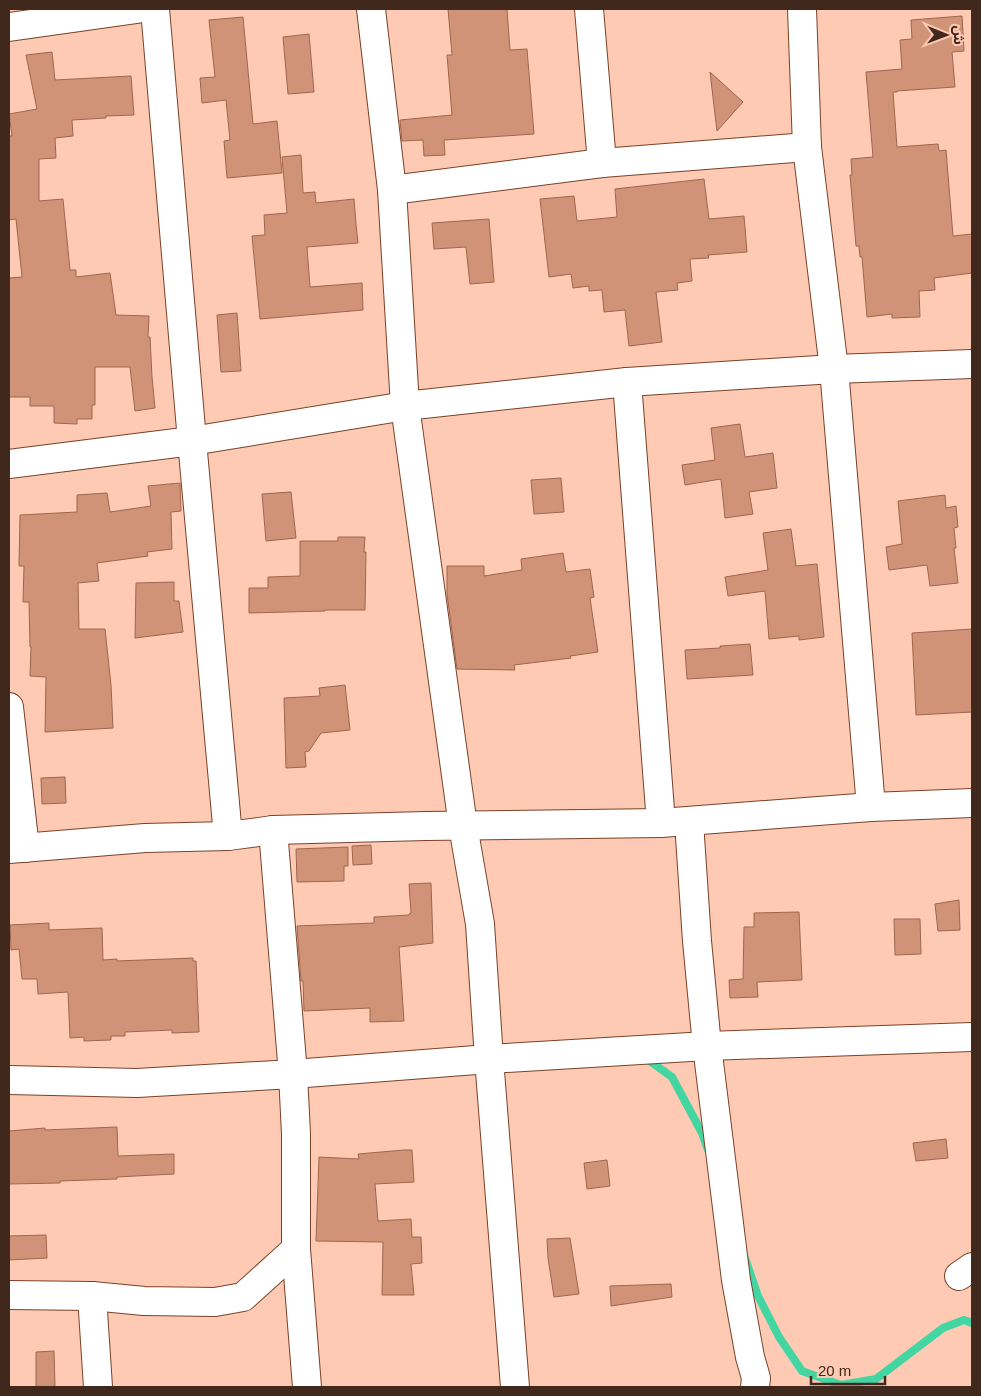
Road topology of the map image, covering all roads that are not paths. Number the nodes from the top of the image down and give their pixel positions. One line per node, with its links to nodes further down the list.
1 (137, 9): 6 (street)
2 (155, 9): 14 (street)
3 (371, 9): 9 (street)
4 (588, 9): 8 (street)
5 (802, 9): 7 (street)
6 (9, 27)
7 (807, 148): 8 (street); 11 (street)
8 (602, 163): 9 (street)
9 (392, 190): 13 (street)
10 (972, 364): 11 (street)
11 (834, 368): 12 (street); 18 (street)
12 (627, 382): 13 (street); 20 (street)
13 (405, 406): 14 (street); 21 (street)
14 (192, 441): 15 (street); 23 (street)
15 (9, 464)
16 (9, 707): 24 (street)
17 (972, 803): 18 (street)
18 (871, 807): 19 (street)
19 (688, 822): 20 (street); 26 (street)
20 (661, 823): 21 (street)
21 (463, 826): 22 (street); 27 (street)
22 (273, 830): 23 (street); 28 (street)
23 (228, 836): 24 (street)
24 (17, 849)
25 (972, 1037): 26 (street)
26 (707, 1046): 27 (street); 36 (street)
27 (489, 1059): 28 (street); 35 (street)
28 (293, 1074): 29 (street); 30 (street)
29 (9, 1080)
30 (296, 1249): 32 (street); 34 (street)
31 (9, 1295): 32 (street)
32 (92, 1296): 33 (street)
33 (98, 1387)
34 (307, 1387)
35 (515, 1387)
36 (755, 1387)

